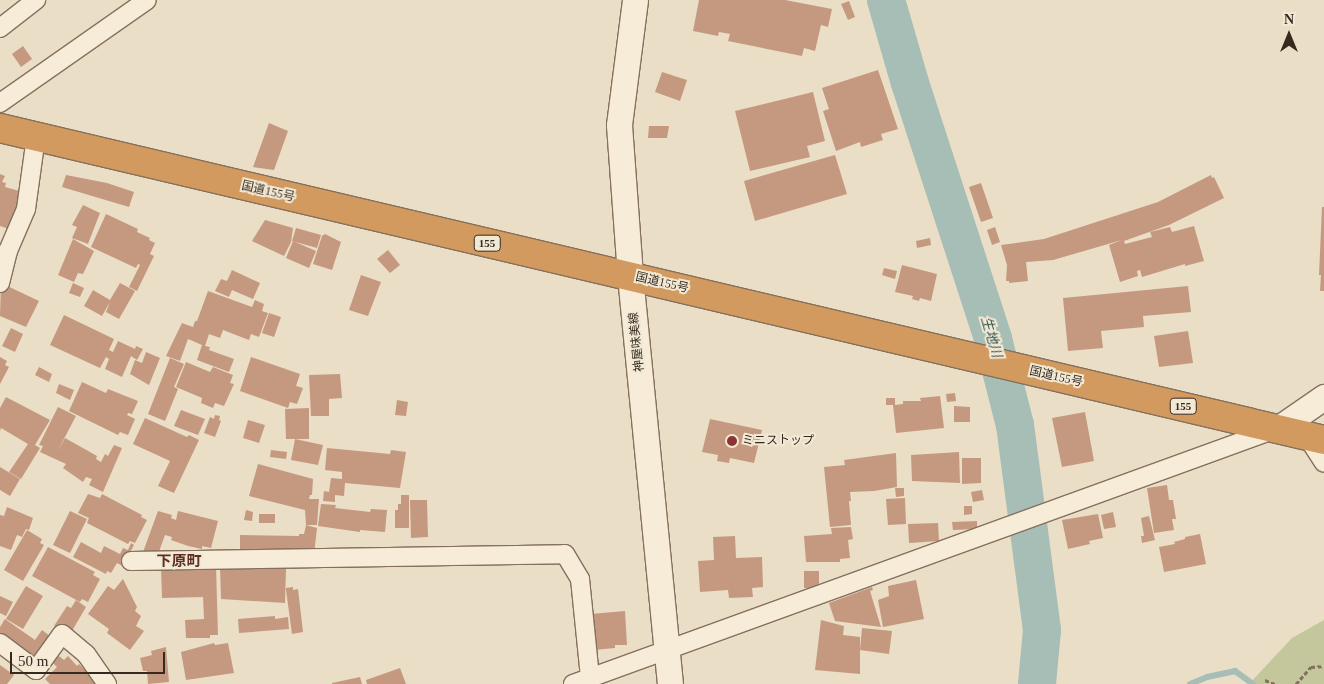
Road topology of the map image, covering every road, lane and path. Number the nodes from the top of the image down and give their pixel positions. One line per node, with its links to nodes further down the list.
1 (36, 0): 4 (street)
2 (147, 0): 5 (street)
3 (634, 0): 8 (main road, 神屋味美線)
4 (0, 28)
5 (0, 103)
6 (0, 128): 7 (highway, 国道155号 / 155)
7 (36, 137): 8 (highway, 国道155号 / 155); 9 (street)
8 (630, 276): 11 (highway, 国道155号 / 155); 16 (main road, 神屋味美線)
9 (0, 283)
10 (1324, 397): 11 (main road)
11 (1279, 428): 12 (highway, 国道155号 / 155); 16 (street)
12 (1315, 438): 13 (street)
13 (1324, 462)
14 (131, 561): 19 (street)
15 (0, 643): 20 (street)
16 (669, 651): 19 (street); 21 (main road, 神屋味美線)
17 (1324, 666): 23 (path)
18 (1265, 680): 22 (path)
19 (582, 681)
20 (107, 684)
21 (670, 684)
22 (1275, 684)
23 (1296, 684)

